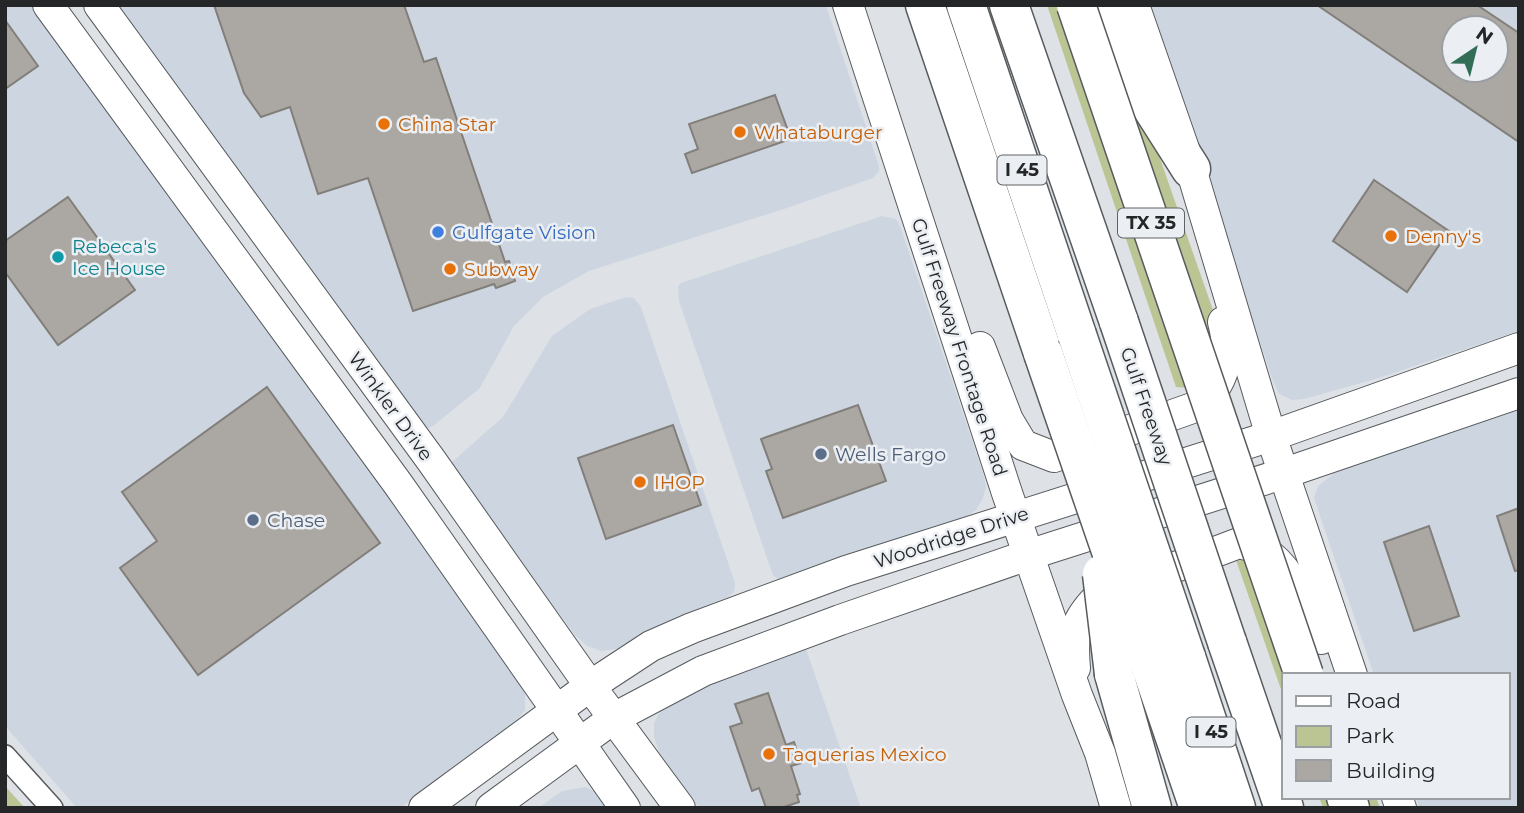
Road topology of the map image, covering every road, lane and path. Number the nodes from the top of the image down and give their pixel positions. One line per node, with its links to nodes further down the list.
1 (48, 5): 11 (main road)
2 (99, 5): 10 (main road, Winkler Drive)
3 (848, 5): 13 (main road, Gulf Freeway Frontage Road)
4 (925, 5): 25 (highway, I 45, bridge)
5 (966, 5): 28 (highway, I 45, bridge)
6 (1009, 5): 47 (highway, Gulf Freeway / I 45, bridge)
7 (1076, 5): 29 (highway, TX 35, bridge)
8 (1102, 5): 12 (highway)
9 (1134, 5): 12 (main road)
10 (148, 73): 11 (main road); 16 (main road, Winkler Drive)
11 (114, 95): 14 (main road)
12 (1191, 169): 15 (main road)
13 (914, 205): 15 (main road); 26 (main road, Gulf Freeway Frontage Road)
14 (228, 251): 16 (main road); 20 (main road)
15 (1220, 273): 21 (main road)
16 (329, 321): 18 (main road, Winkler Drive)
17 (1519, 348): 21 (main road, Woodridge Drive)
18 (370, 377): 20 (main road); 22 (main road, Winkler Drive)
19 (1519, 393): 23 (main road)
20 (336, 400): 24 (main road)
21 (1271, 436): 23 (main road); 26 (main road, Woodridge Drive)
22 (431, 460): 24 (main road); 32 (main road, Winkler Drive)
23 (1285, 473): 27 (main road); 31 (main road)
24 (398, 485): 34 (main road)
25 (1092, 499): 28 (highway, I 45, bridge); 44 (highway, bridge)
26 (1015, 516): 27 (main road, Gulf Freeway Frontage Road); 32 (main road, Woodridge Drive)
27 (1028, 555): 33 (main road, Gulf Freeway Frontage Road); 35 (main road)
28 (1168, 662): 45 (highway, I 45); 46 (highway, I 45)
29 (1303, 673)
30 (1335, 673): 33 (main road)
31 (1351, 673)
32 (590, 686): 34 (main road, Woodridge Drive); 35 (main road, Winkler Drive)
33 (1077, 695): 43 (main road, Gulf Freeway Frontage Road)
34 (556, 710): 36 (main road); 39 (main road, Woodridge Drive)
35 (614, 718): 36 (main road); 42 (main road, Winkler Drive)
36 (578, 743): 40 (main road); 41 (main road)
37 (5, 757): 38 (street)
38 (52, 808)
39 (424, 808)
40 (491, 808)
41 (625, 808)
42 (680, 808)
43 (1116, 808)
44 (1152, 808)
45 (1199, 808)
46 (1236, 808)
47 (1284, 808)

